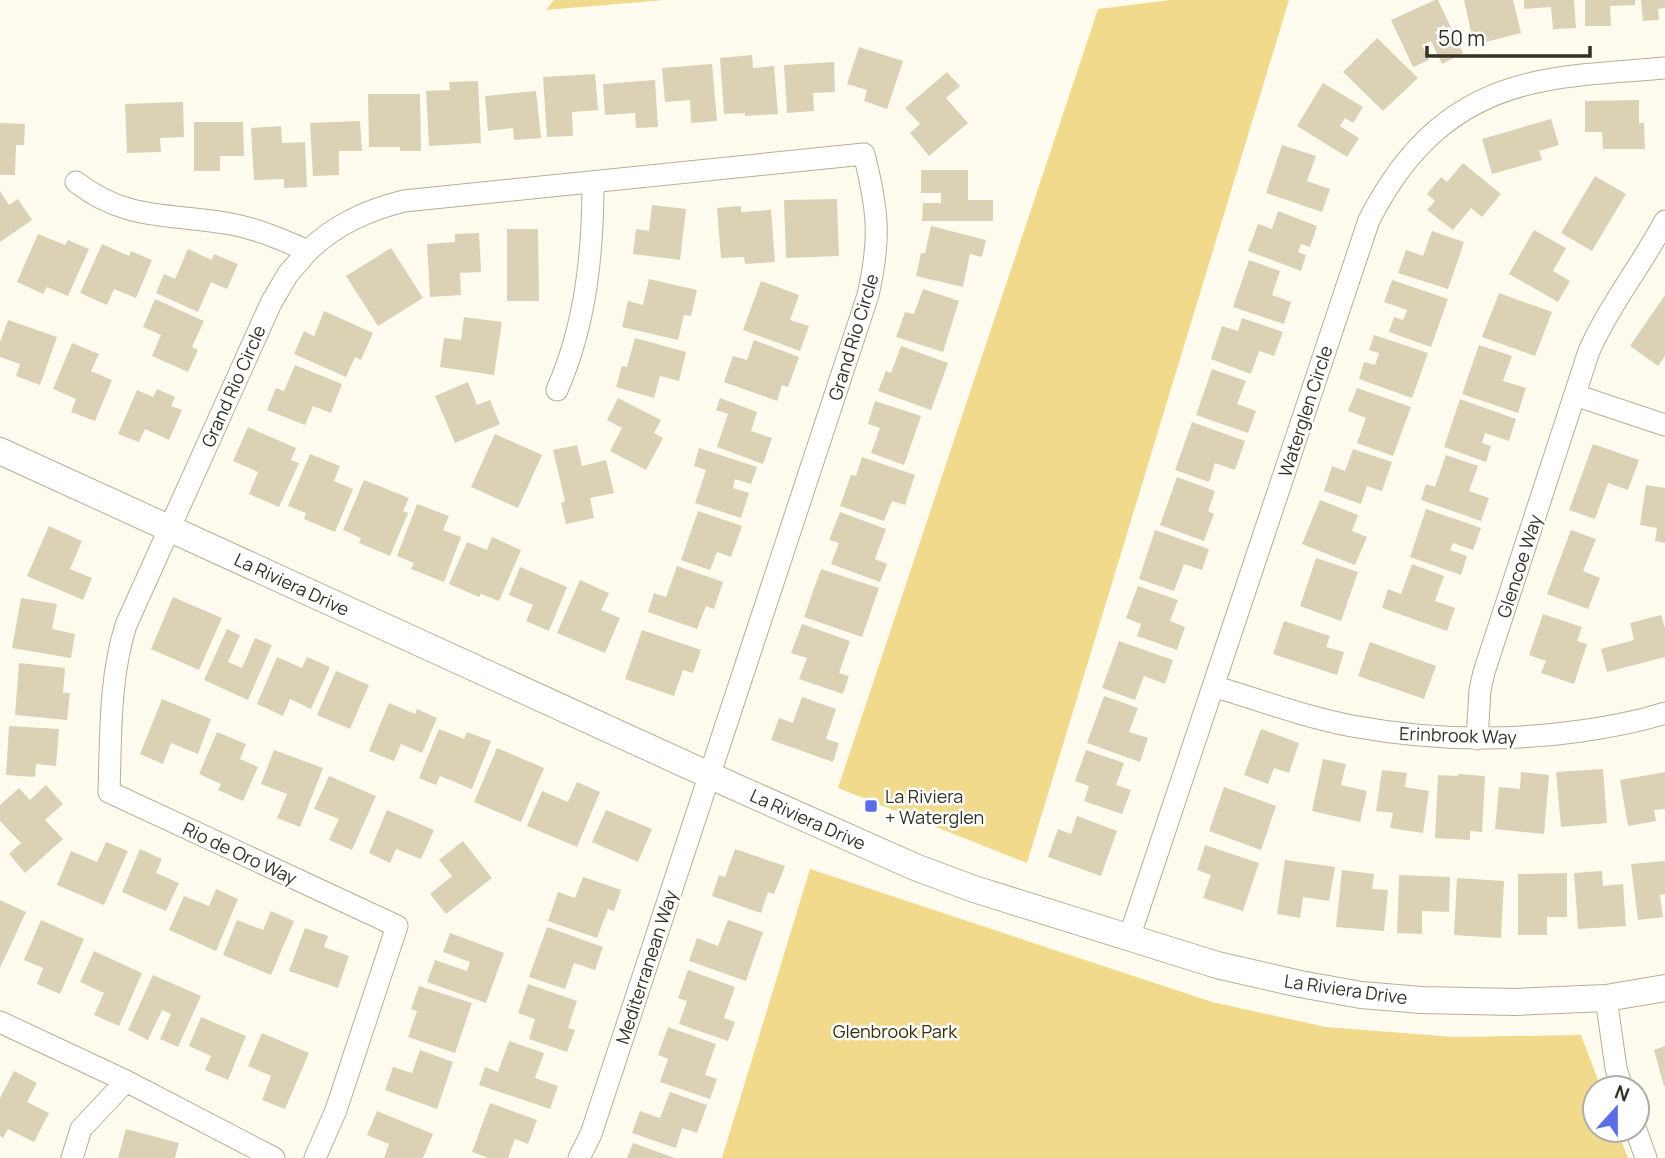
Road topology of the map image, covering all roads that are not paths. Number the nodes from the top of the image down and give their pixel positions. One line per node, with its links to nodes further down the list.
1 (1665, 68): 11 (street, Waterglen Circle)
2 (593, 181): 5 (street, Grand Rio Circle); 6 (street); 14 (street, Grand Rio Circle)
3 (76, 183): 5 (street)
4 (1665, 221): 7 (street, Glencoe Way)
5 (308, 251): 10 (street, Grand Rio Circle)
6 (557, 390)
7 (1575, 395): 8 (street); 13 (street, Glencoe Way)
8 (1665, 425)
9 (0, 451): 10 (street, La Riviera Drive)
10 (169, 528): 14 (street, La Riviera Drive); 23 (street, Rio de Oro Way)
11 (1213, 686): 13 (street, Erinbrook Way); 15 (street, Waterglen Circle)
12 (1665, 713): 13 (street, Erinbrook Way)
13 (1478, 739)
14 (710, 775): 15 (street, La Riviera Drive); 24 (street, Mediterranean Way)
15 (1129, 938): 17 (street, La Riviera Drive)
16 (1665, 988): 17 (street, La Riviera Drive)
17 (1606, 998): 19 (street)
18 (0, 1023): 20 (street)
19 (1618, 1074)
20 (126, 1081): 21 (street); 22 (street)
21 (72, 1158)
22 (274, 1158)
23 (315, 1158)
24 (579, 1158)

